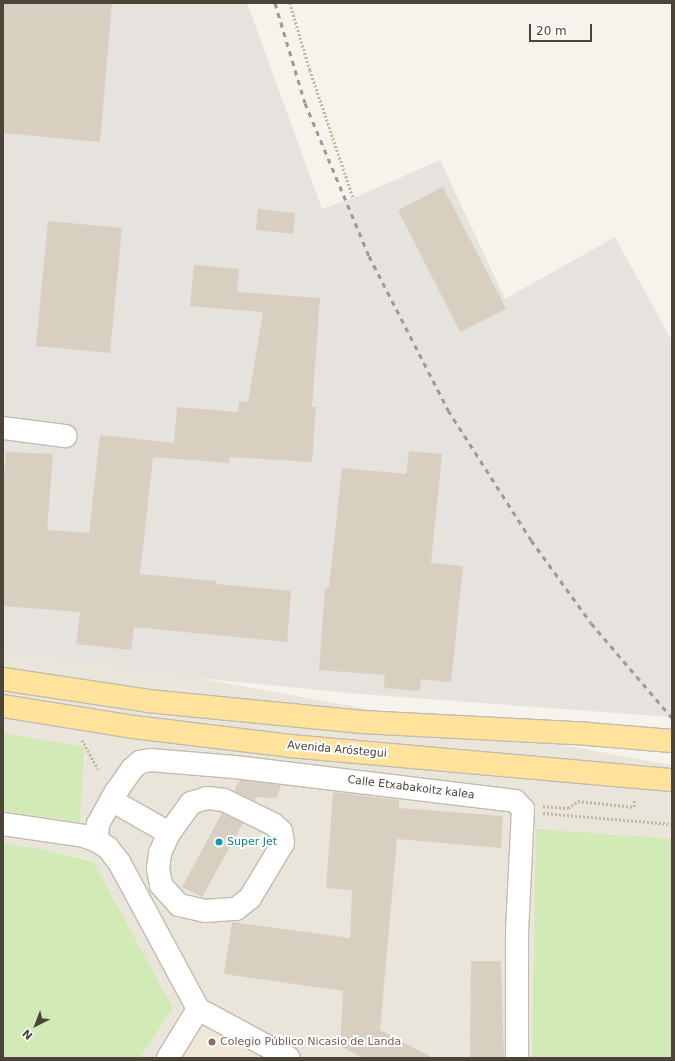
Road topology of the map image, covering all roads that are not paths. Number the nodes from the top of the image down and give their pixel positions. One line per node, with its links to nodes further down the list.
1 (3, 428): 2 (street)
2 (65, 436)
3 (3, 679): 5 (main road)
4 (3, 706): 6 (main road, Avenida Aróstegui)
5 (672, 741)
6 (672, 780)
7 (111, 800): 9 (street); 10 (street, Calle Etxabakoitz kalea); 14 (street, Calle Etxabakoitz kalea)
8 (3, 824): 10 (street)
9 (168, 833): 9 (street)
10 (97, 841): 11 (street)
11 (198, 1009): 12 (street); 13 (street)
12 (168, 1058)
13 (289, 1058)
14 (517, 1058)

